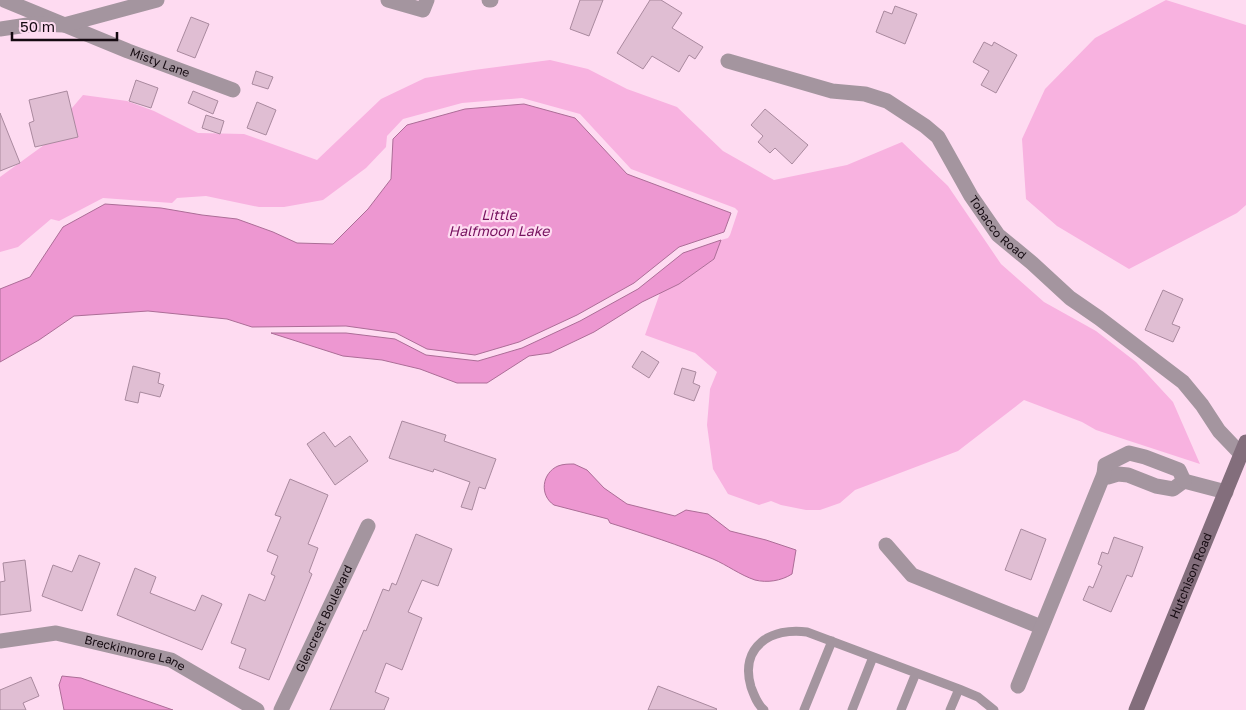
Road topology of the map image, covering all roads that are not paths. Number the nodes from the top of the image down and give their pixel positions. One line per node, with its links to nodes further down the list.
1 (4, 0): 5 (street, Misty Lane)
2 (157, 0): 5 (street)
3 (388, 0): 4 (street)
4 (427, 0)
5 (64, 25): 6 (street); 8 (street, Misty Lane)
6 (0, 30)
7 (728, 61): 9 (street, Tobacco Road)
8 (232, 90)
9 (1244, 448): 12 (street, Hutchison Road)
10 (1163, 464): 11 (street); 13 (street); 14 (street)
11 (1104, 474): 14 (street); 18 (street)
12 (1240, 474): 15 (street, Hutchison Road)
13 (1184, 481): 14 (street); 15 (street)
14 (1156, 486)
15 (1226, 492): 34 (street, Hutchison Road)
16 (368, 526): 27 (street, Glencrest Boulevard)
17 (886, 546): 18 (street)
18 (1041, 627): 23 (street)
19 (0, 640): 26 (street, Breckinmore Lane)
20 (832, 641): 21 (lane); 25 (lane); 29 (lane)
21 (873, 657): 22 (lane); 30 (lane)
22 (916, 673): 24 (lane); 31 (lane)
23 (1018, 686)
24 (959, 689): 32 (lane); 33 (lane)
25 (756, 706): 28 (lane)
26 (257, 710)
27 (281, 710)
28 (764, 710)
29 (804, 710)
30 (852, 710)
31 (901, 710)
32 (950, 710)
33 (994, 710)
34 (1136, 710)

